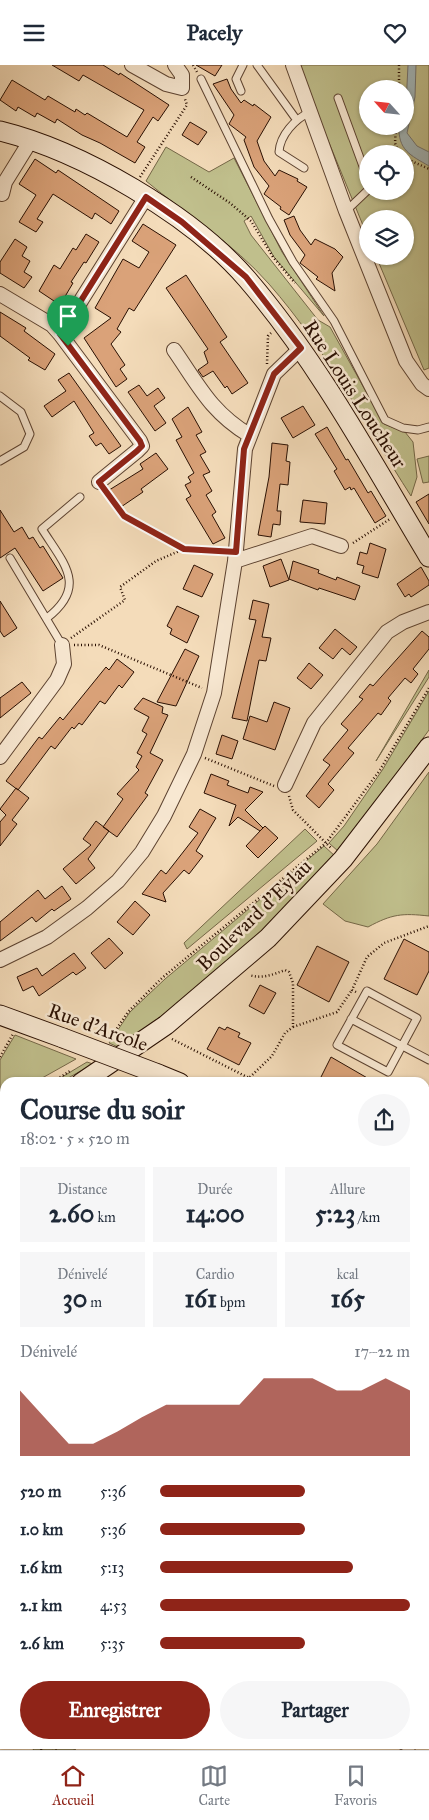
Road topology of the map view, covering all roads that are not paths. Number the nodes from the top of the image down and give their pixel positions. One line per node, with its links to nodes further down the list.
1 (132, 65): 2 (street)
2 (175, 65)
3 (244, 65): 7 (lane)
4 (256, 65): 10 (lane)
5 (293, 65): 9 (street)
6 (201, 79): 25 (lane)
7 (241, 91)
8 (338, 98): 13 (lane)
9 (310, 112): 10 (lane); 18 (street)
10 (296, 119): 14 (lane)
11 (0, 131): 12 (main road, Rue Louis Loucheur)
12 (31, 140): 15 (main road, Rue Louis Loucheur); 16 (street)
13 (359, 155)
14 (304, 168)
15 (139, 193): 20 (street); 21 (main road, Rue Louis Loucheur)
16 (2, 194)
17 (359, 199): 18 (lane)
18 (346, 211): 23 (street)
19 (0, 294): 20 (street)
20 (60, 334): 28 (street)
21 (301, 348): 26 (street); 32 (main road, Rue Louis Loucheur)
22 (174, 350): 26 (street)
23 (429, 389)
24 (0, 396): 27 (lane)
25 (429, 427)
26 (249, 435): 31 (street)
27 (0, 461)
28 (99, 482)
29 (80, 497): 35 (lane)
30 (341, 546): 31 (street)
31 (235, 556): 40 (street)
32 (429, 557)
33 (10, 558): 35 (lane)
34 (429, 612): 39 (street)
35 (47, 618): 36 (lane)
36 (62, 645): 38 (street)
37 (429, 747): 45 (main road, Boulevard d'Eylau)
38 (0, 757)
39 (279, 786)
40 (0, 960)
41 (0, 1015): 46 (main road, Rue d'Arcole, bridge)
42 (352, 1019): 43 (lane); 43 (lane); 43 (lane)
43 (402, 1046): 44 (lane)
44 (429, 1060)
45 (78, 1076)
46 (167, 1077)

